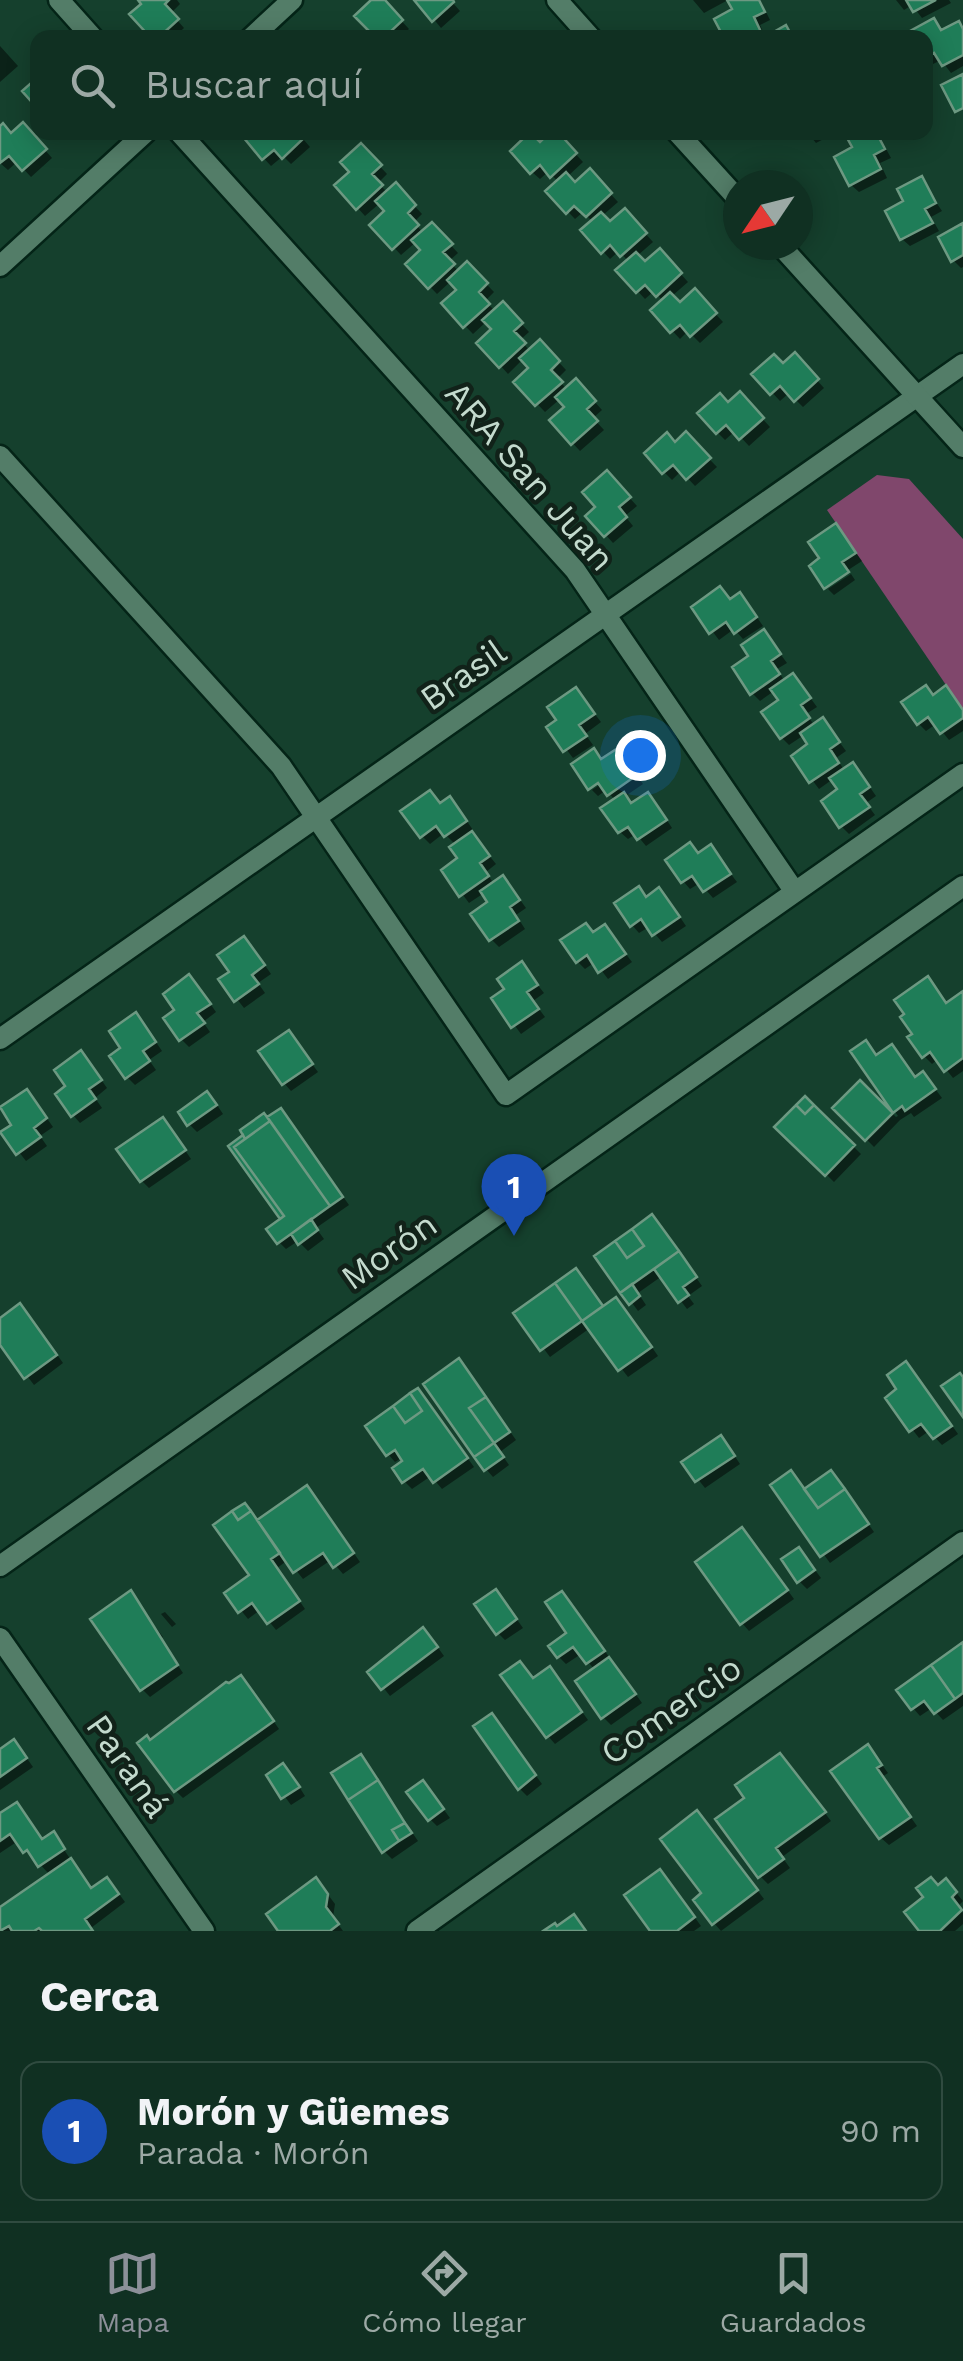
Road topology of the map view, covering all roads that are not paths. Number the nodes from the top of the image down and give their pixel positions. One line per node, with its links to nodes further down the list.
1 (58, 0): 4 (street)
2 (292, 0): 5 (street)
3 (557, 0): 6 (street)
4 (85, 30)
5 (260, 30)
6 (584, 30)
7 (137, 140): 12 (street)
8 (186, 140): 17 (street, ARA San Juan)
9 (684, 140): 10 (street)
10 (723, 183)
11 (794, 260): 14 (street)
12 (0, 266)
13 (963, 364): 14 (street, Brasil)
14 (917, 396): 15 (street); 17 (street, Brasil)
15 (963, 447)
16 (0, 456): 19 (street)
17 (606, 614): 19 (street, Brasil); 21 (street, ARA San Juan)
18 (963, 774): 21 (street)
19 (316, 818): 21 (street); 22 (street, Brasil)
20 (963, 886): 24 (street, Morón)
21 (795, 892)
22 (0, 1040)
23 (963, 1542): 27 (street, Comercio)
24 (0, 1566)
25 (0, 1638): 26 (street, Paraná)
26 (204, 1931)
27 (416, 1931)

